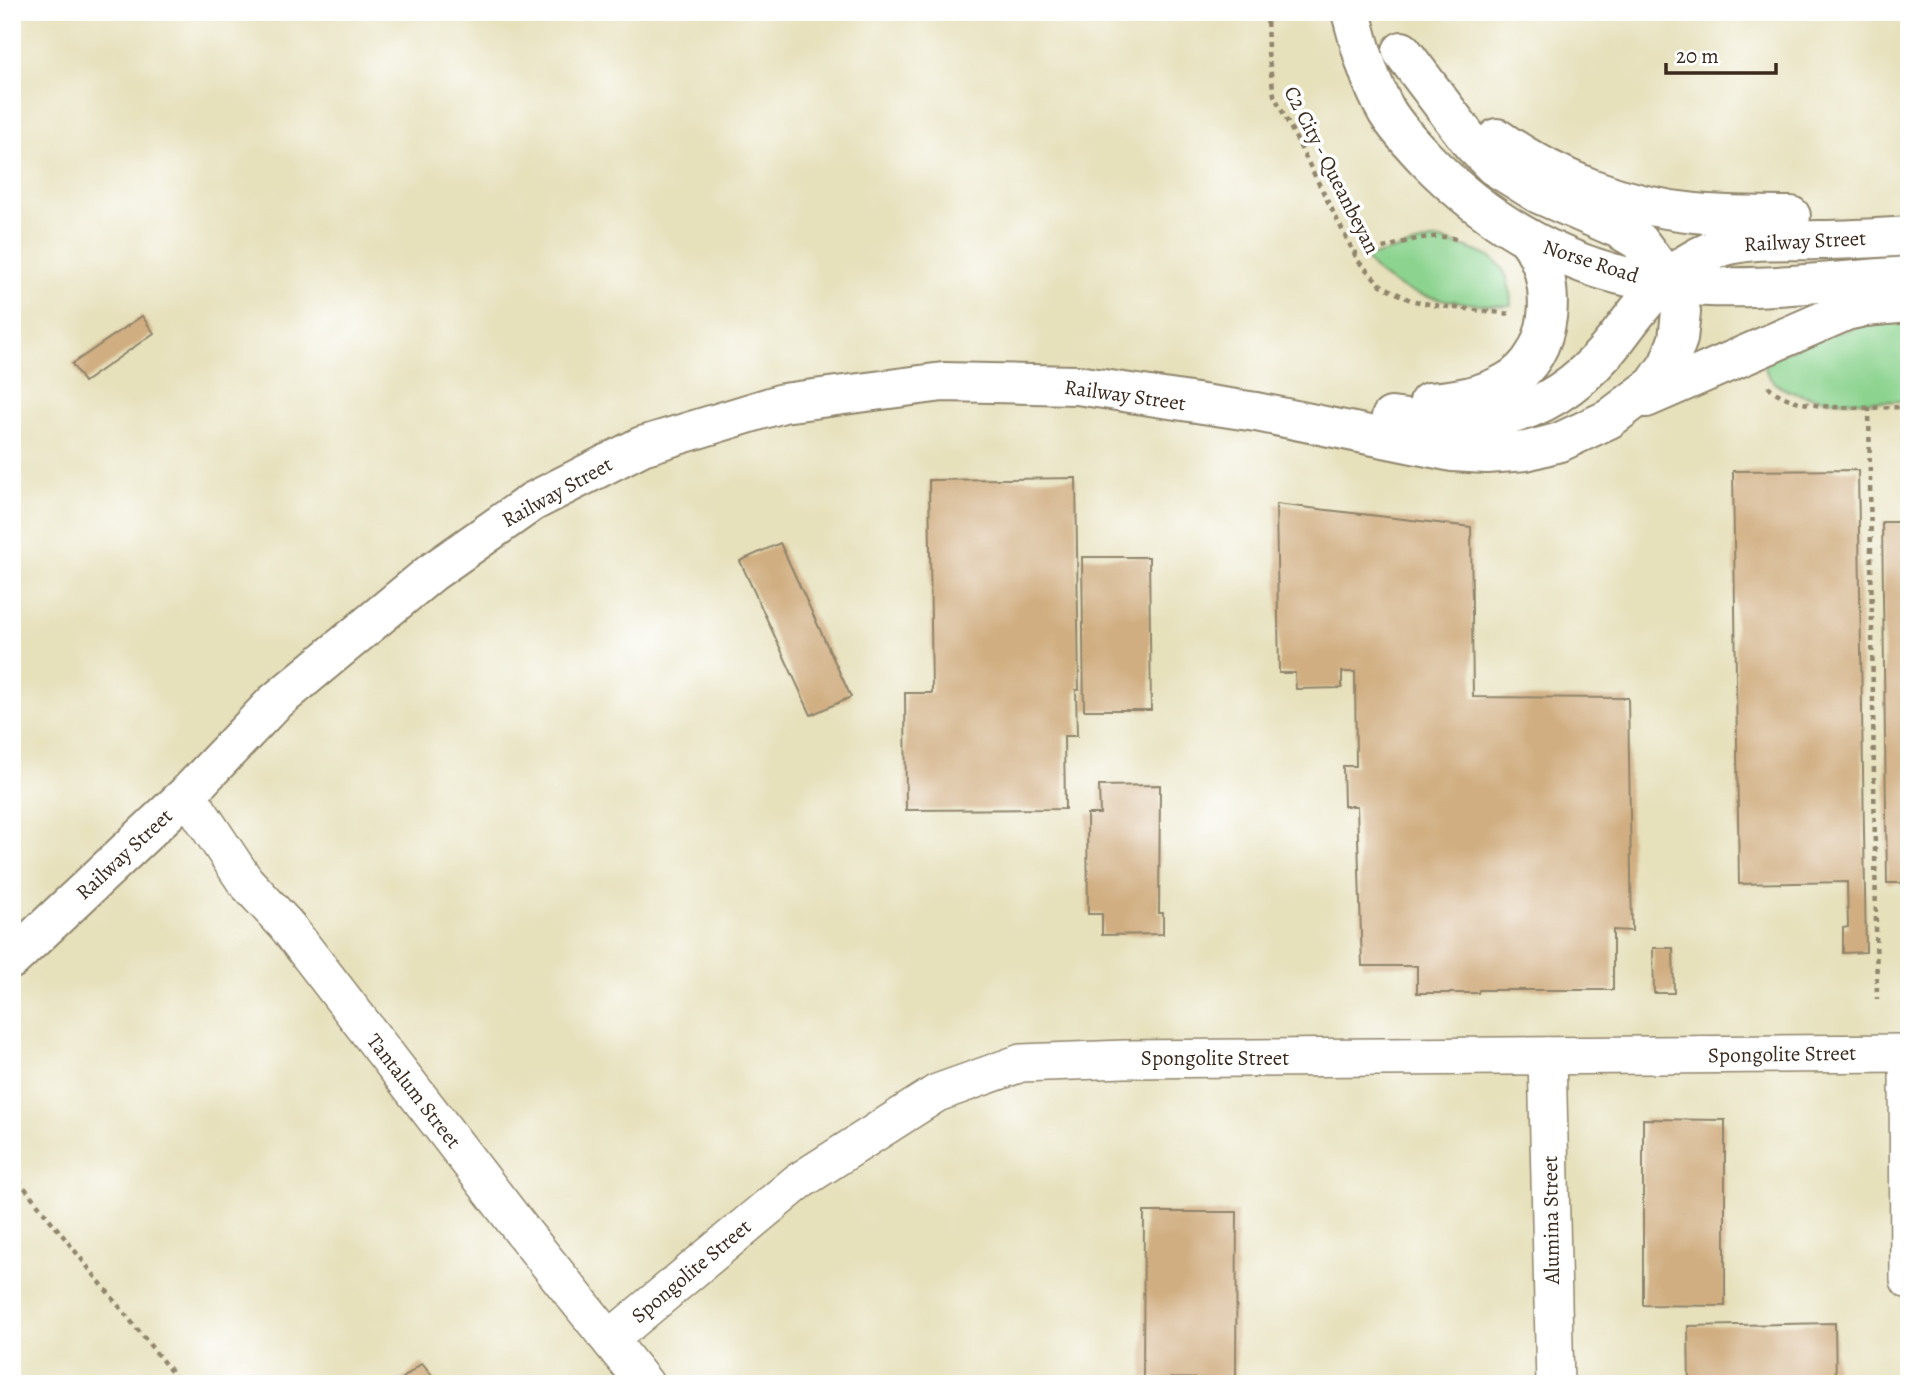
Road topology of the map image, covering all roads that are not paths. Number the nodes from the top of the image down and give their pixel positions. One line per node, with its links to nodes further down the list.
1 (1351, 12): 6 (main road, Norse Road)
2 (1372, 12): 3 (main road)
3 (1402, 51): 4 (main road); 8 (main road, Railway Street)
4 (1909, 220)
5 (1909, 236): 8 (main road, Railway Street)
6 (1528, 239): 8 (main road, Norse Road); 11 (main road, Railway Street)
7 (1909, 276): 8 (main road, Norse Road)
8 (1666, 282): 10 (main road, Railway Street); 11 (main road, Railway Street)
9 (1909, 303): 10 (main road)
10 (1631, 405): 12 (main road, Railway Street)
11 (1344, 411): 12 (main road, Railway Street)
12 (1256, 412): 13 (main road, Railway Street)
13 (187, 794): 14 (main road, Railway Street); 18 (street, Tantalum Street)
14 (12, 958)
15 (1908, 1053): 16 (street, Spongolite Street); 17 (street)
16 (1547, 1056): 18 (street, Spongolite Street); 20 (street, Alumina Street)
17 (1909, 1280)
18 (610, 1339): 19 (street, Tantalum Street)
19 (646, 1384)
20 (1555, 1384)

